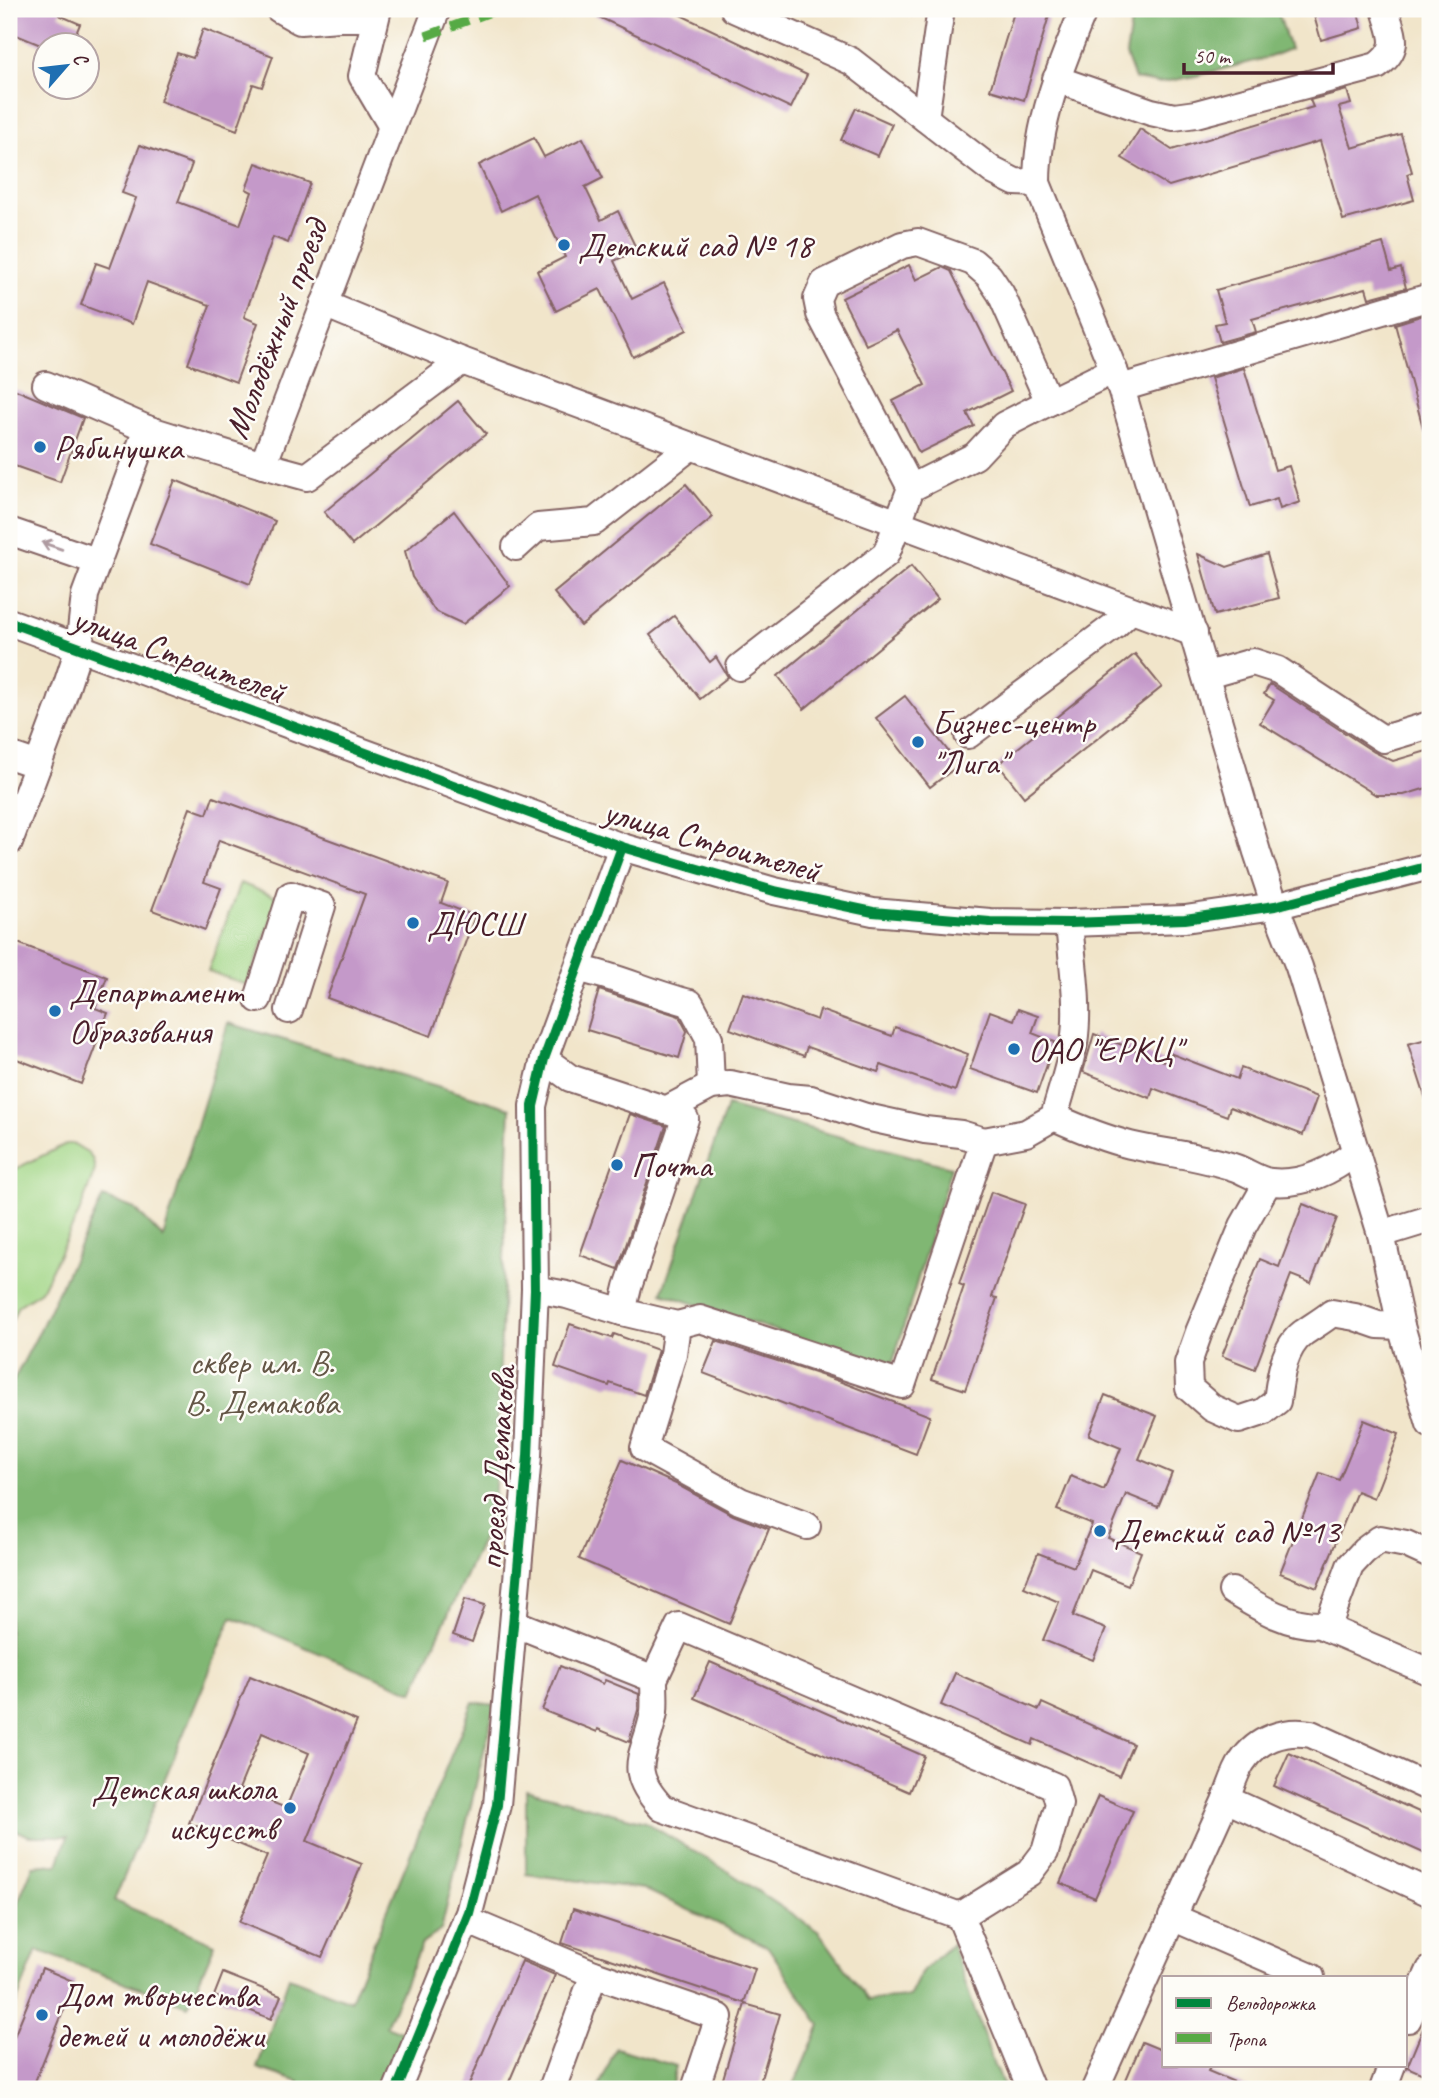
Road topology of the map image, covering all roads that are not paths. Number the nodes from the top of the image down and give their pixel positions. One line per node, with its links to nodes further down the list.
1 (279, 9): 7 (street)
2 (437, 9): 10 (street, Молодёжный проезд)
3 (734, 9): 9 (street)
4 (941, 9): 9 (street)
5 (1084, 9): 8 (street)
6 (1385, 9): 8 (street)
7 (377, 14): 10 (street)
8 (1056, 79): 11 (street)
9 (925, 118): 11 (street)
10 (391, 125): 13 (street, Молодёжный проезд)
11 (1037, 183): 15 (street)
12 (1430, 297): 15 (street)
13 (324, 304): 14 (street); 20 (street, Молодёжный проезд)
14 (462, 361): 19 (street); 20 (street)
15 (1117, 379): 17 (street); 28 (street)
16 (46, 386): 18 (street, Молодёжный проезд)
17 (1049, 402): 21 (street); 21 (street)
18 (147, 429): 20 (street, Молодёжный проезд); 25 (street)
19 (690, 447): 22 (street); 24 (street)
20 (263, 465)
21 (911, 488): 22 (street)
22 (900, 523): 26 (street); 30 (street)
23 (9, 531): 25 (street, one-way to 23)
24 (516, 547)
25 (96, 561): 29 (street)
26 (1129, 611): 28 (street); 33 (street)
27 (9, 622): 29 (street, улица Строителей)
28 (1194, 633): 31 (street)
29 (79, 648): 35 (street); 37 (street, улица Строителей)
30 (740, 667)
31 (1207, 675): 32 (street); 39 (street)
32 (1430, 725)
33 (968, 735)
34 (9, 755): 35 (street)
35 (38, 765): 36 (street)
36 (9, 842)
37 (622, 847): 40 (street, улица Строителей); 41 (street, проезд Демакова)
38 (1430, 866): 39 (street, улица Строителей)
39 (1275, 906): 40 (street, улица Строителей); 49 (street)
40 (1069, 923): 47 (street)
41 (579, 969): 44 (street, проезд Демакова); 45 (street)
42 (258, 999): 43 (street)
43 (289, 1010)
44 (544, 1059): 46 (street); 53 (street, проезд Демакова)
45 (711, 1086): 46 (street); 48 (street)
46 (666, 1110): 54 (street)
47 (1054, 1117): 48 (street); 50 (street)
48 (984, 1141): 55 (street)
49 (1356, 1153): 50 (street); 52 (street)
50 (1268, 1182): 56 (street)
51 (1430, 1219): 52 (street)
52 (1381, 1234): 56 (street)
53 (535, 1289): 54 (street); 61 (street, проезд Демакова)
54 (622, 1312): 55 (street)
55 (677, 1325): 58 (street)
56 (1401, 1326): 57 (street)
57 (1430, 1424)
58 (807, 1526)
59 (1430, 1555): 62 (street)
60 (1232, 1591): 62 (street)
61 (514, 1623): 64 (street); 70 (street, проезд Демакова)
62 (1327, 1628): 63 (street)
63 (1430, 1672)
64 (654, 1679): 68 (street); 68 (street)
65 (1430, 1788): 66 (street)
66 (1226, 1799): 67 (street); 69 (street)
67 (1430, 1893)
68 (960, 1916): 79 (street)
69 (1172, 1917): 73 (street); 80 (street)
70 (466, 1920): 72 (street); 76 (street, проезд Демакова)
71 (1430, 1970): 74 (street)
72 (594, 1973): 77 (street); 78 (street)
73 (1309, 1976)
74 (1408, 2017)
75 (1392, 2066): 81 (street)
76 (397, 2089)
77 (552, 2089)
78 (695, 2089)
79 (1031, 2089)
80 (1094, 2089)
81 (1383, 2089)

